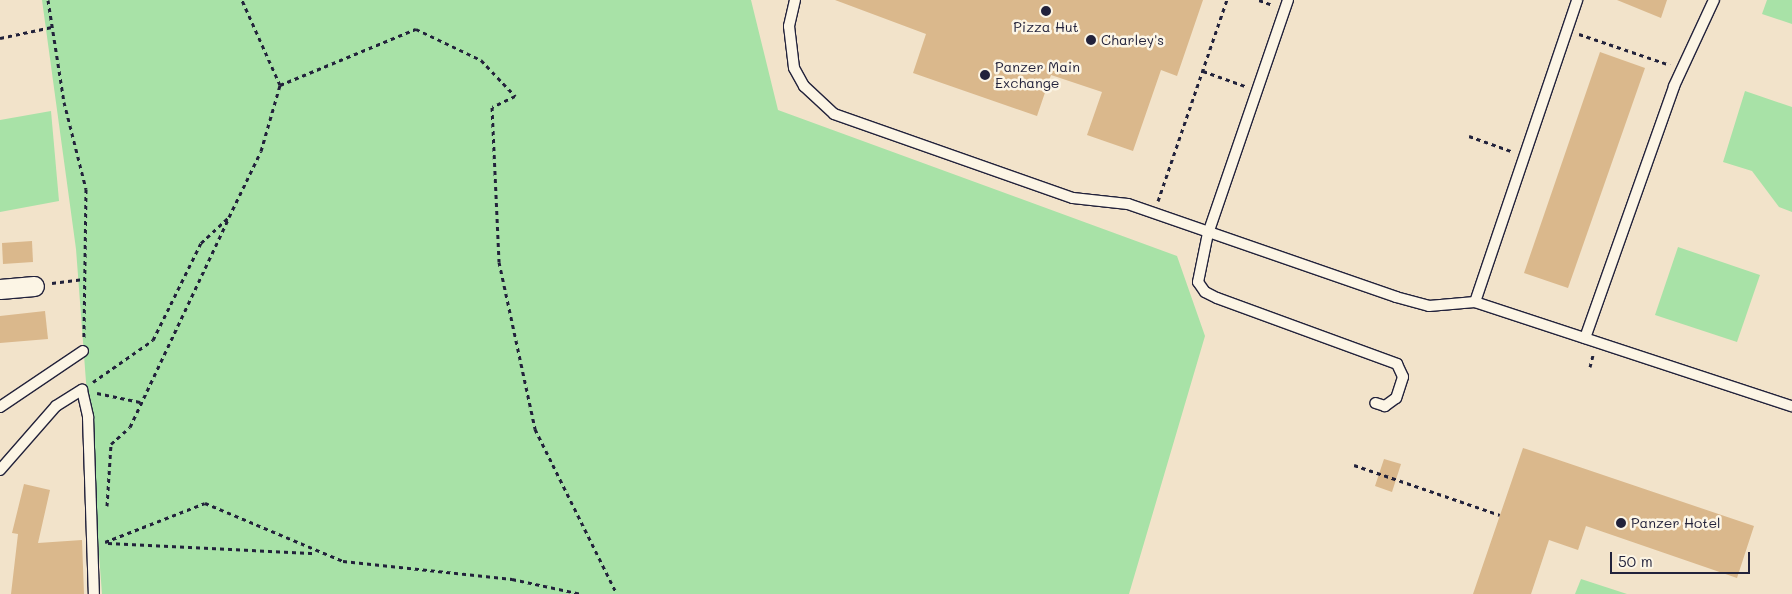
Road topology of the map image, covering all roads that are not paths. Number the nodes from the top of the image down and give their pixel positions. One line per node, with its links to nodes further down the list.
1 (795, 0): 5 (lane)
2 (1288, 0): 5 (lane)
3 (1577, 0): 8 (lane)
4 (1714, 0): 9 (lane)
5 (1208, 233): 8 (lane); 11 (lane)
6 (34, 286): 7 (street)
7 (0, 289)
8 (1476, 302): 9 (lane)
9 (1585, 338): 12 (lane)
10 (83, 351): 13 (lane)
11 (1375, 403)
12 (1792, 406)
13 (0, 407)
14 (0, 470): 15 (lane)
15 (94, 594)

